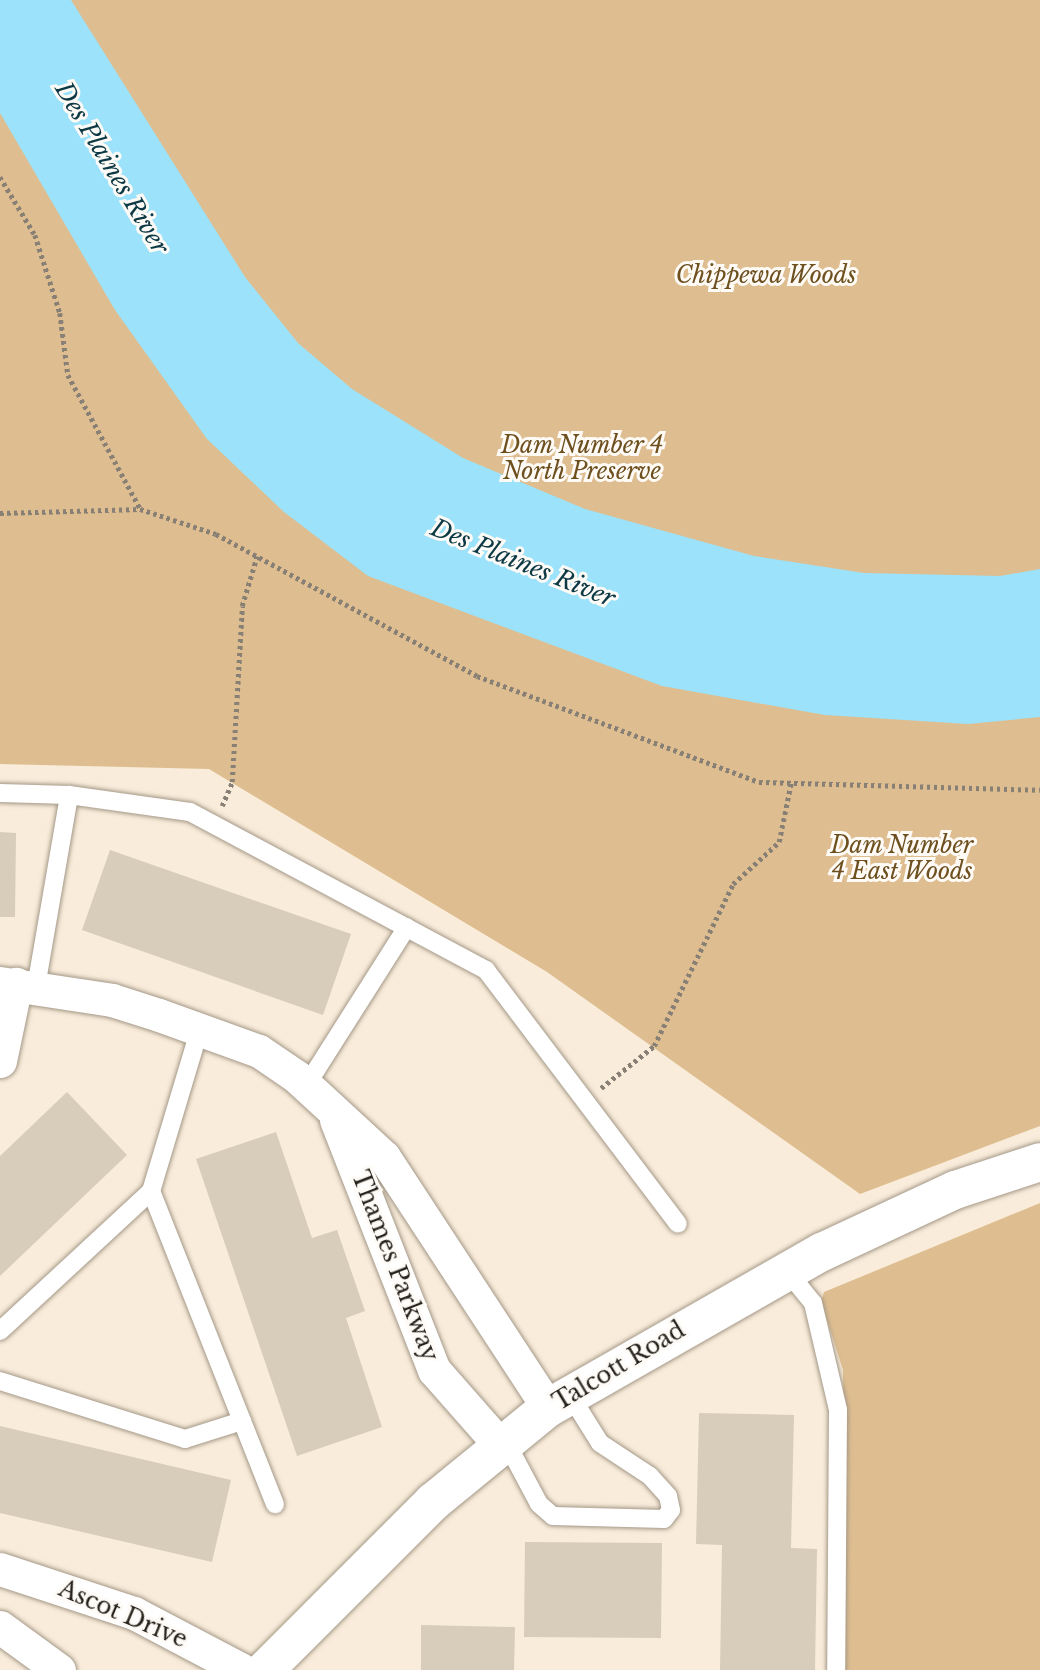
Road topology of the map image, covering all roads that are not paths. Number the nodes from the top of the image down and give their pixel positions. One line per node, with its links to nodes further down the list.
1 (0, 793): 2 (lane)
2 (69, 795): 3 (lane); 4 (lane)
3 (407, 927): 7 (lane); 11 (lane)
4 (17, 985): 5 (street, Thames Parkway); 6 (street)
5 (200, 1028): 7 (street, Thames Parkway); 10 (lane)
6 (0, 1061)
7 (306, 1086): 8 (street, Thames Parkway)
8 (333, 1111): 15 (street, Thames Parkway); 17 (street, Thames Parkway)
9 (1040, 1162): 12 (main road, Talcott Road)
10 (151, 1191): 13 (lane); 16 (lane)
11 (678, 1224)
12 (787, 1271): 15 (main road, Talcott Road); 24 (lane)
13 (0, 1331)
14 (0, 1381): 16 (lane)
15 (559, 1402): 17 (main road, Talcott Road); 17 (lane)
16 (242, 1421): 18 (lane)
17 (502, 1441): 23 (main road, Talcott Road)
18 (275, 1504)
19 (0, 1569): 22 (street, Ascot Drive)
20 (0, 1628): 21 (street)
21 (59, 1670)
22 (242, 1670)
23 (265, 1670)
24 (836, 1670)

